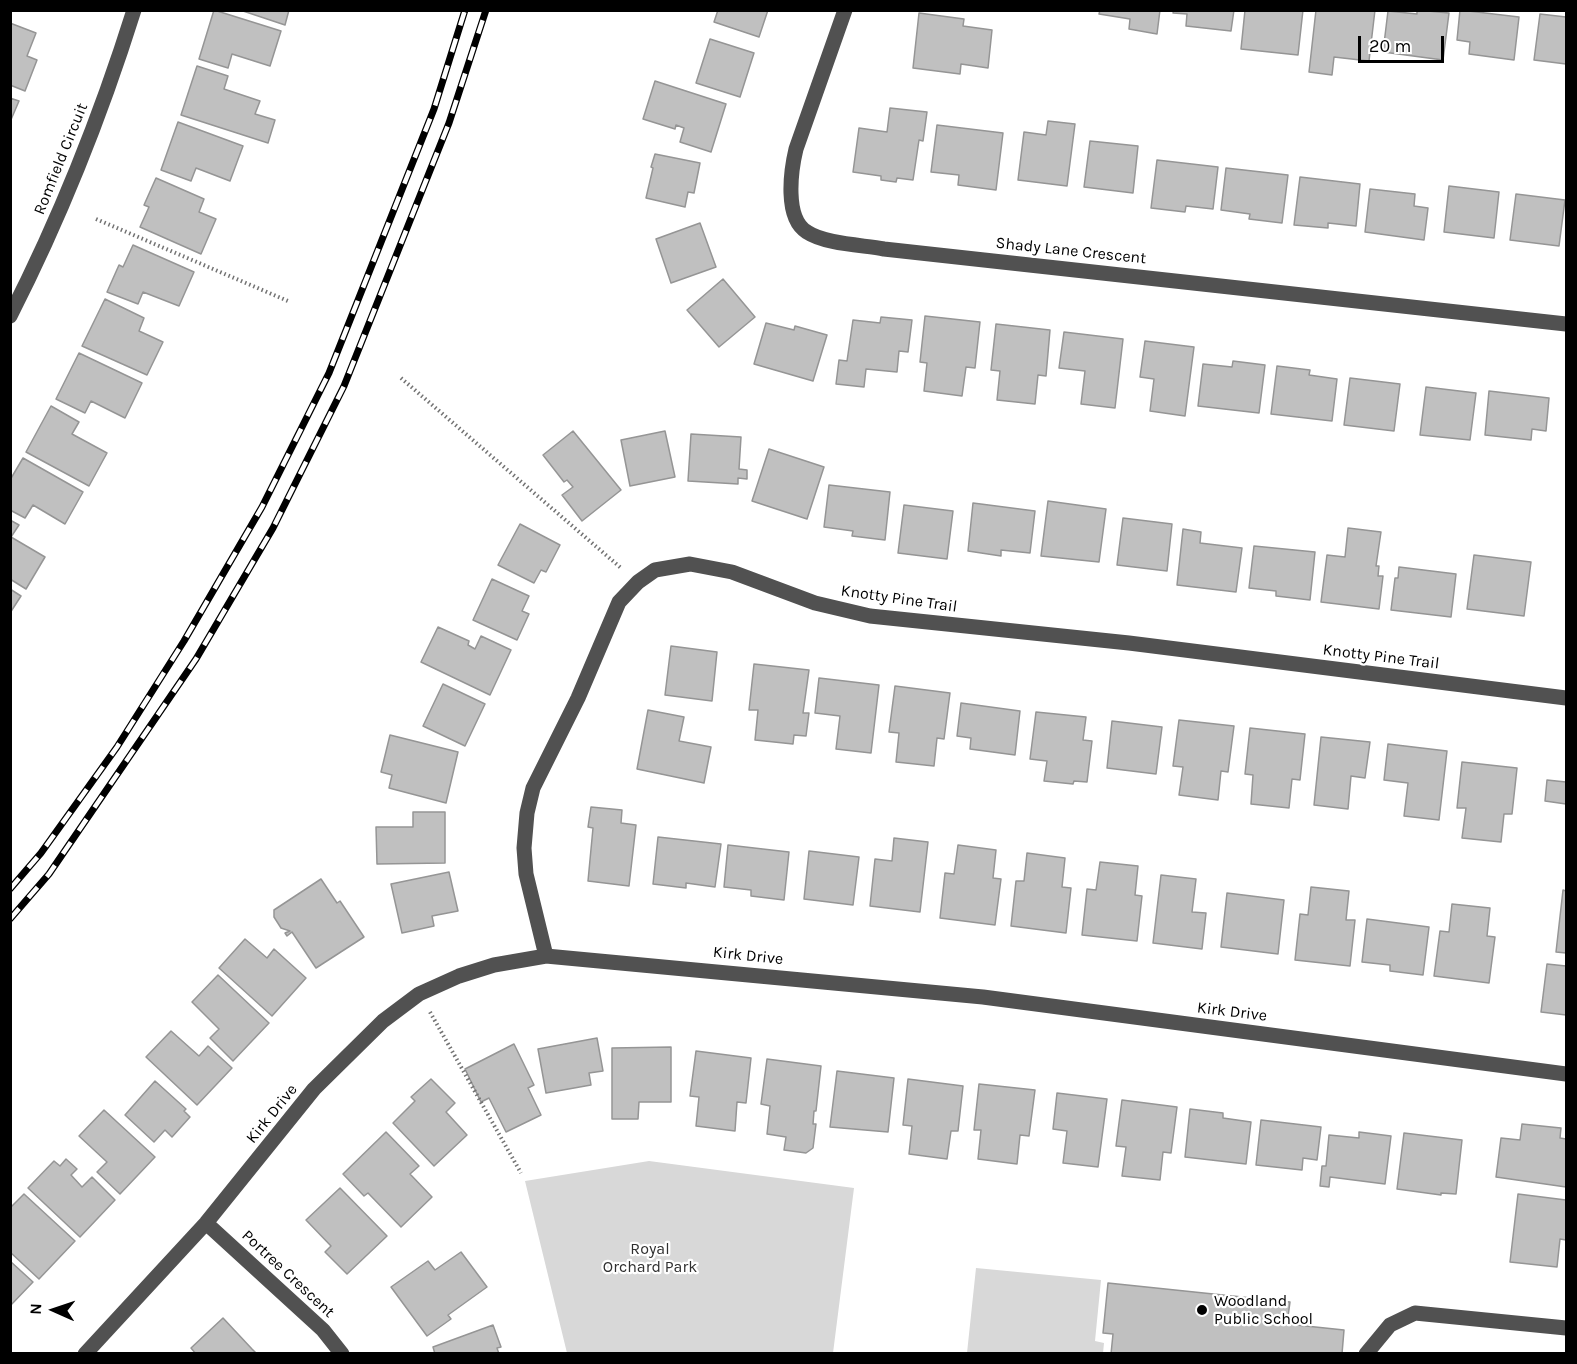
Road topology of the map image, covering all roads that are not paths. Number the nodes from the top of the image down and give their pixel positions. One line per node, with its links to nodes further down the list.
1 (134, 10): 3 (street, Romfield Circuit)
2 (845, 10): 4 (street, Shady Lane Crescent)
3 (10, 316)
4 (1566, 324)
5 (1566, 698): 6 (street, Knotty Pine Trail)
6 (546, 956): 7 (street, Kirk Drive); 8 (street, Kirk Drive)
7 (1566, 1074)
8 (206, 1223): 10 (street, Kirk Drive); 11 (street, Portree Crescent)
9 (1566, 1328): 12 (street)
10 (85, 1353)
11 (342, 1353)
12 (1366, 1353)

